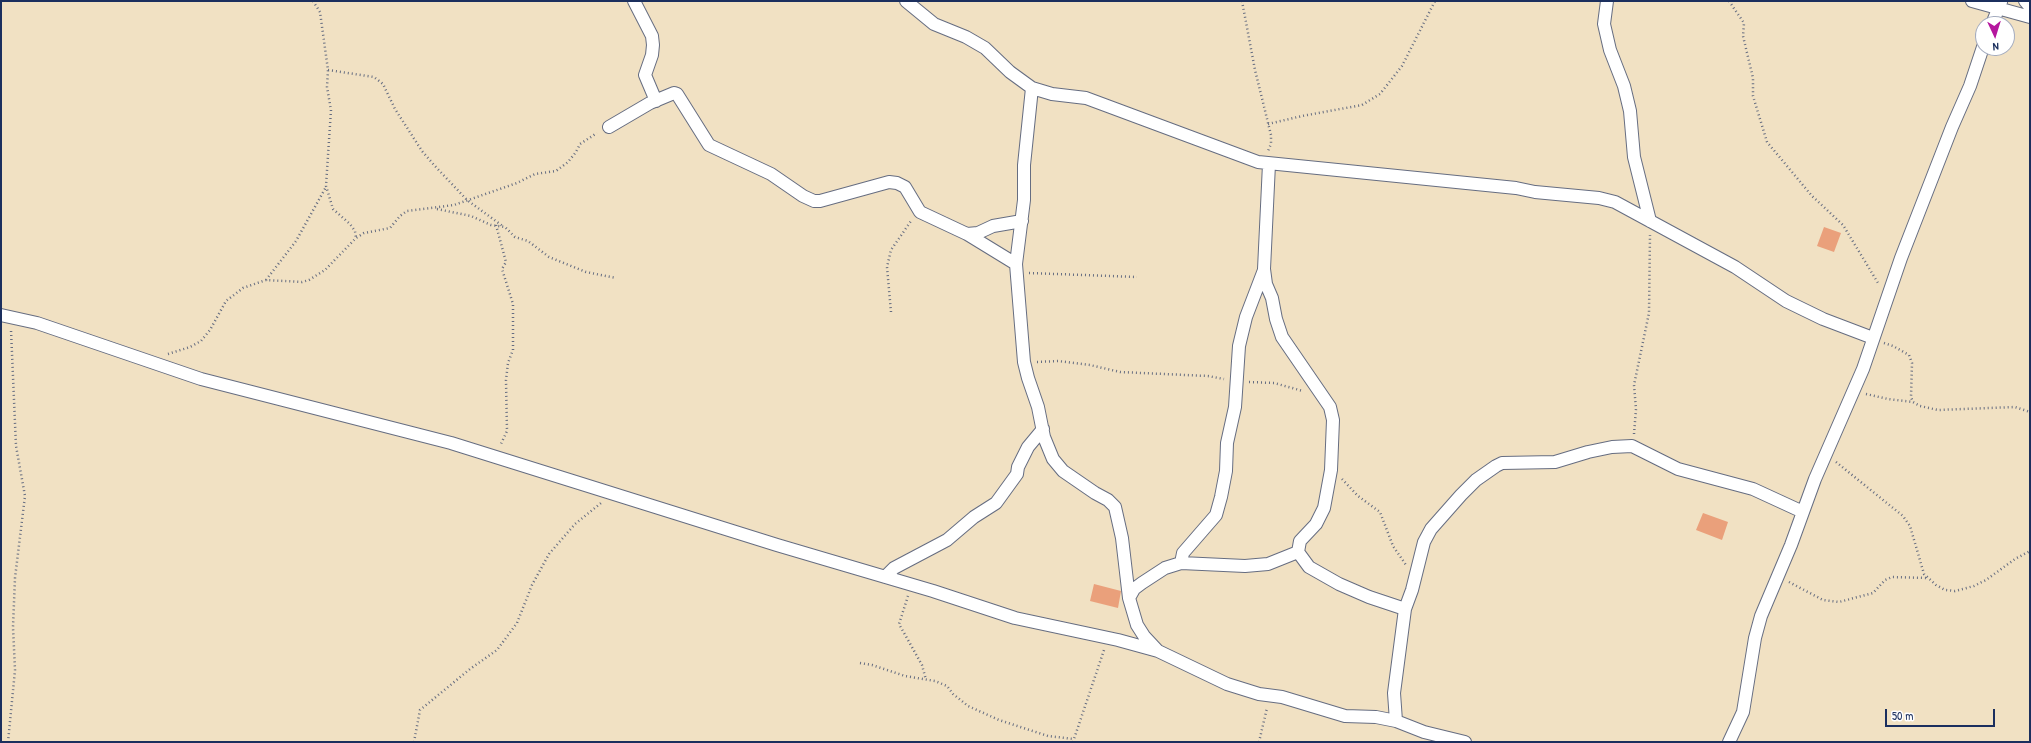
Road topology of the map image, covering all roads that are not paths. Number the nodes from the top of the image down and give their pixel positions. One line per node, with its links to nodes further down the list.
1 (634, 1): 12 (street)
2 (906, 1): 11 (street)
3 (1606, 1): 16 (street)
4 (1972, 1): 6 (street)
5 (2025, 1): 7 (street)
6 (2000, 5): 8 (street); 9 (street)
7 (2030, 7)
8 (1995, 16)
9 (2030, 17)
10 (1980, 56): 21 (street)
11 (1032, 88): 14 (street); 15 (street)
12 (656, 100): 13 (street); 17 (street)
13 (608, 127)
14 (1264, 163): 16 (street); 19 (street)
15 (1022, 221): 17 (street); 18 (street)
16 (1650, 221): 21 (street)
17 (967, 234): 18 (street)
18 (1016, 268): 22 (street)
19 (1264, 269): 24 (street); 25 (street)
20 (6, 316): 26 (street)
21 (1873, 338): 23 (street)
22 (1043, 429): 26 (street); 27 (street)
23 (1803, 512): 28 (street); 32 (street)
24 (1298, 552): 25 (street); 28 (street)
25 (1181, 563): 27 (street)
26 (885, 577): 29 (street)
27 (1128, 598): 29 (street)
28 (1405, 609): 30 (street)
29 (1158, 651): 30 (street)
30 (1396, 721): 31 (street)
31 (1465, 742)
32 (1729, 742)

